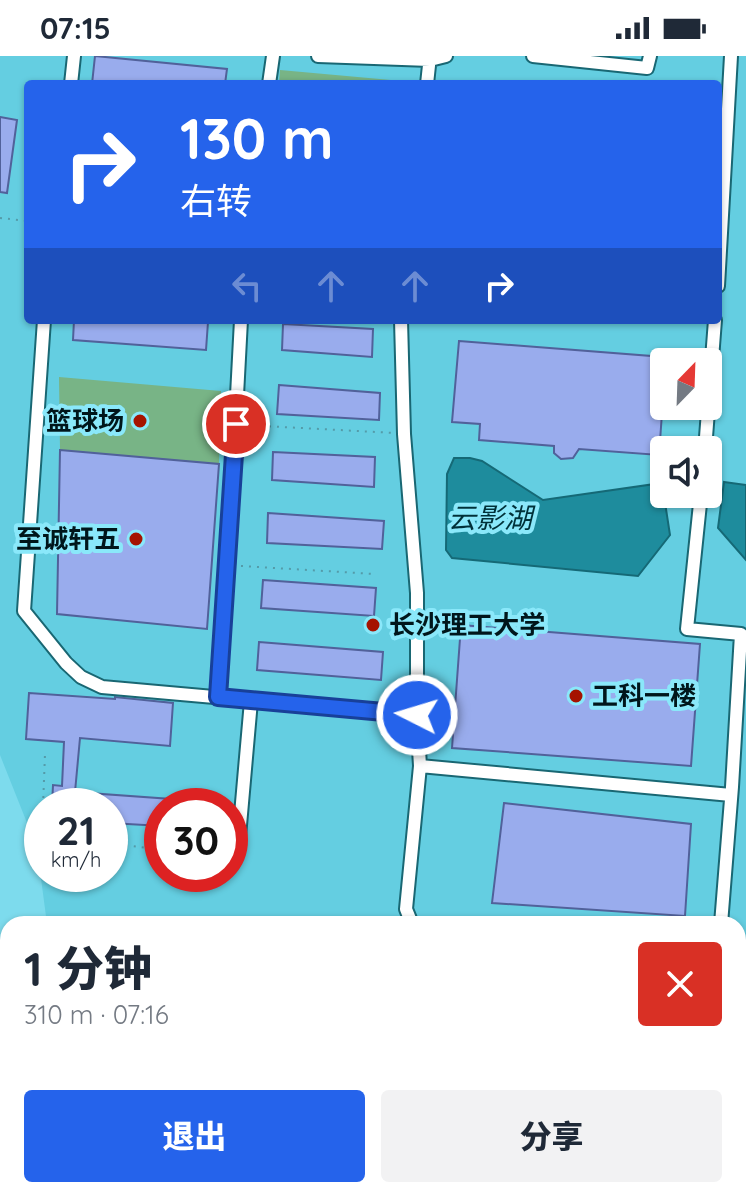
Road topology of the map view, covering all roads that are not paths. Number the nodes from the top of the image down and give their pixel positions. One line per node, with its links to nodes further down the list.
1 (74, 56): 9 (street)
2 (273, 56): 10 (street)
3 (318, 56): 8 (street)
4 (446, 56): 8 (street)
5 (533, 56): 6 (street)
6 (650, 56)
7 (731, 56): 12 (street)
8 (430, 58): 11 (street)
9 (71, 80)
10 (270, 80)
11 (427, 80)
12 (722, 208)
13 (44, 324): 20 (street)
14 (241, 324): 20 (street)
15 (401, 324): 22 (street)
16 (715, 324): 17 (street)
17 (706, 436)
18 (700, 508): 19 (street)
19 (743, 635): 26 (street)
20 (218, 697): 21 (street)
21 (251, 701): 22 (street); 24 (street)
22 (417, 715): 23 (street)
23 (420, 766): 26 (street); 27 (street)
24 (243, 788)
25 (746, 788): 26 (street)
26 (732, 791): 28 (street)
27 (409, 916)
28 (722, 916)

